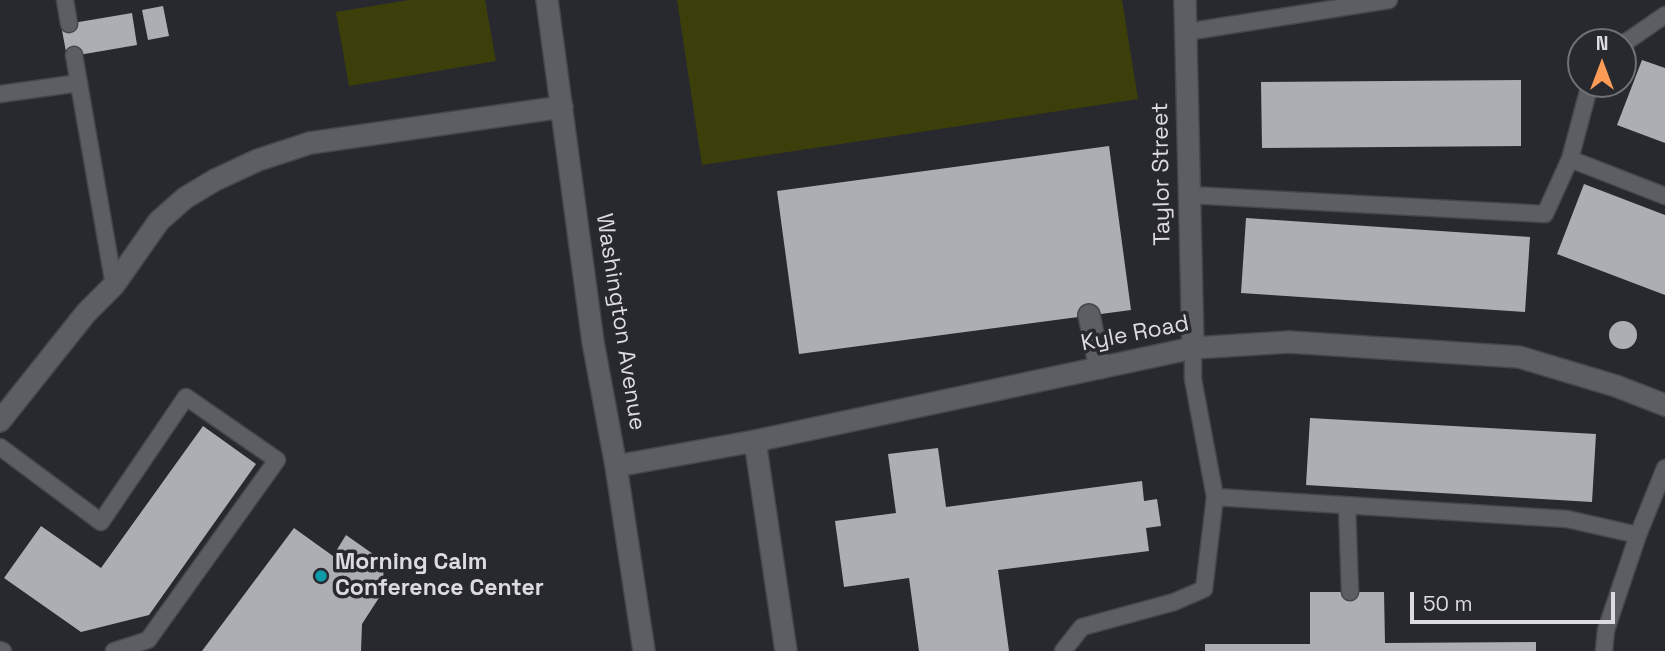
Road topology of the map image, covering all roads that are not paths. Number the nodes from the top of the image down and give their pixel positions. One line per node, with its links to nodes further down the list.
1 (65, 0): 6 (lane)
2 (547, 0): 13 (street, Washington Avenue)
3 (1185, 0): 7 (street, Taylor Street)
4 (1389, 0): 7 (lane)
5 (1665, 15): 8 (lane)
6 (69, 24)
7 (1186, 32): 15 (street, Taylor Street)
8 (1637, 34)
9 (74, 55): 10 (lane)
10 (79, 83): 11 (lane); 17 (lane)
11 (0, 94)
12 (1586, 98): 14 (lane)
13 (562, 107): 17 (street); 25 (street, Washington Avenue)
14 (1570, 159): 15 (lane); 16 (lane)
15 (1189, 195): 19 (street, Taylor Street)
16 (1665, 196)
17 (114, 285): 22 (street)
18 (1088, 315): 20 (street)
19 (1193, 348): 20 (street, Kyle Road); 21 (street, Kyle Road); 27 (lane)
20 (1100, 368): 23 (street, Kyle Road)
21 (1665, 405)
22 (0, 421)
23 (755, 441): 25 (street, Kyle Road); 33 (street)
24 (0, 447): 31 (lane)
25 (616, 466): 32 (street, Washington Avenue)
26 (1665, 468): 29 (lane)
27 (1214, 497): 28 (lane); 34 (lane)
28 (1348, 506): 29 (lane); 30 (lane)
29 (1638, 535): 35 (lane)
30 (1350, 592)
31 (114, 651)
32 (644, 651)
33 (786, 651)
34 (1063, 651)
35 (1604, 651)

